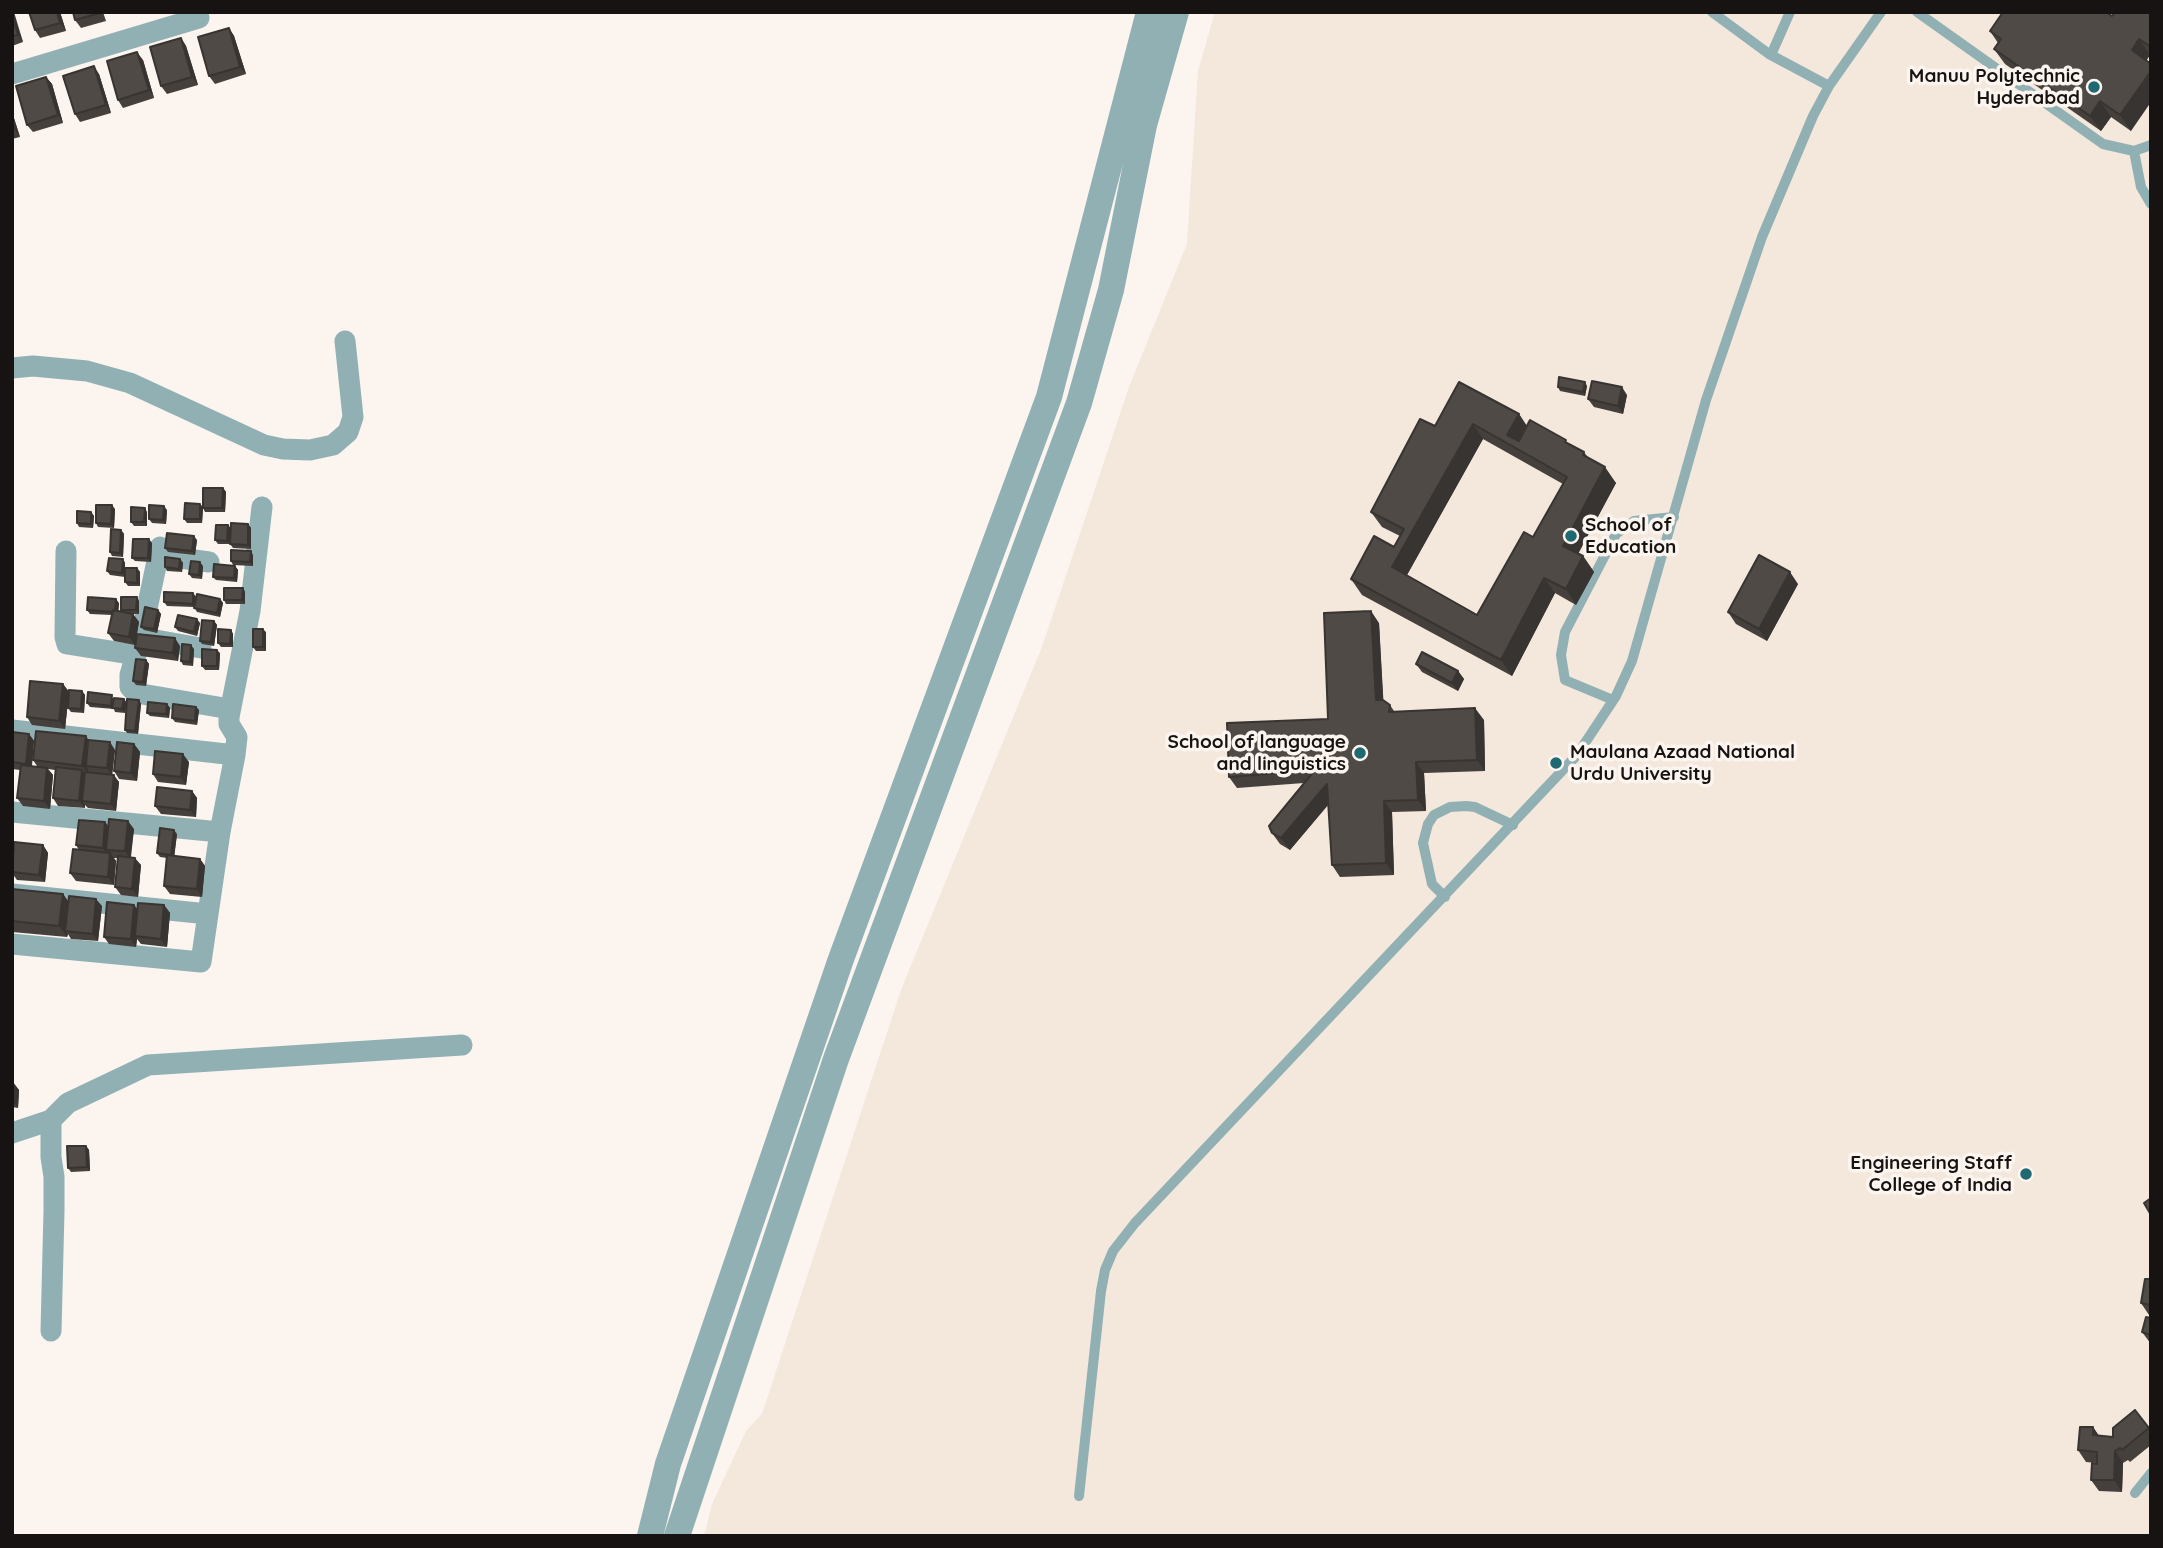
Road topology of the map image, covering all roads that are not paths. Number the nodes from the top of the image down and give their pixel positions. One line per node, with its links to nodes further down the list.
1 (1149, 12): 40 (street)
2 (1176, 12): 41 (street)
3 (1712, 12): 8 (lane)
4 (1790, 12): 8 (lane)
5 (1881, 12): 10 (lane)
6 (1917, 12): 12 (lane)
7 (199, 18): 9 (street)
8 (1771, 55): 10 (lane)
9 (12, 74)
10 (1829, 86): 17 (lane)
11 (2151, 145): 12 (lane)
12 (2134, 151): 13 (lane)
13 (2151, 204)
14 (345, 341): 15 (street)
15 (12, 368)
16 (262, 507): 23 (street)
17 (1674, 517): 22 (lane); 22 (lane)
18 (66, 551): 20 (street)
19 (209, 562): 20 (street)
20 (139, 646): 21 (street); 23 (street)
21 (201, 648)
22 (1613, 699): 27 (lane)
23 (230, 709): 25 (street)
24 (12, 730): 25 (street)
25 (235, 755): 28 (street)
26 (12, 811): 28 (street)
27 (1513, 825): 30 (lane); 30 (lane)
28 (220, 832): 31 (street)
29 (12, 894): 31 (street)
30 (1445, 897): 39 (lane)
31 (208, 914): 32 (street)
32 (12, 944)
33 (462, 1045): 34 (street)
34 (51, 1120): 35 (street); 36 (street)
35 (12, 1133)
36 (51, 1331)
37 (2151, 1473): 38 (lane)
38 (2135, 1493)
39 (1079, 1496)
40 (650, 1536)
41 (677, 1536)

